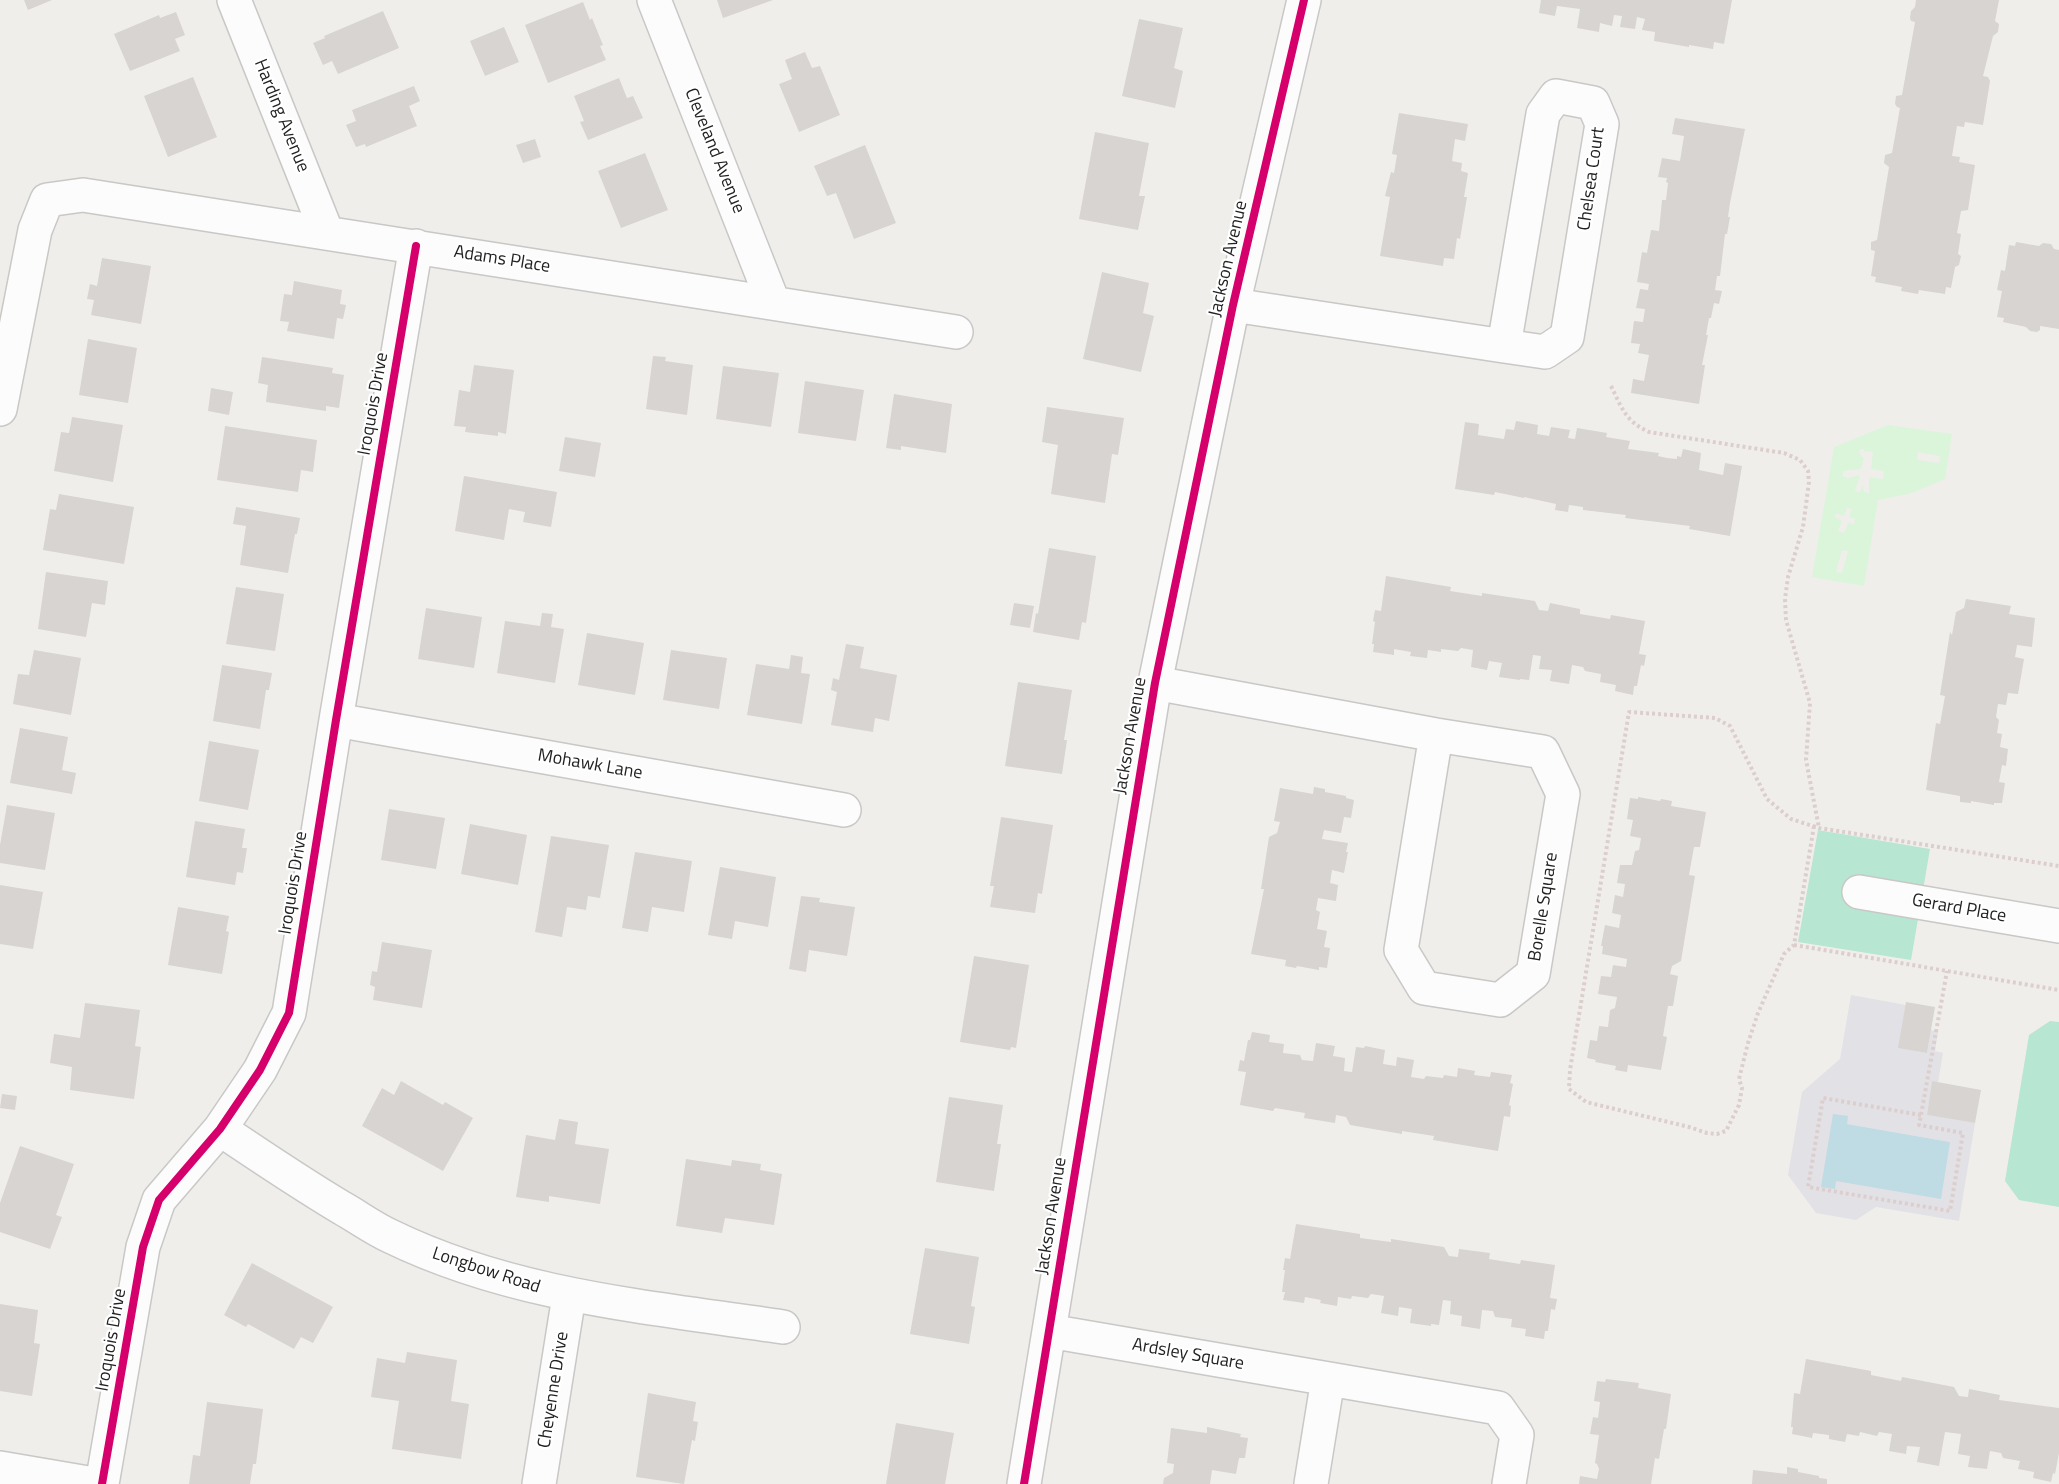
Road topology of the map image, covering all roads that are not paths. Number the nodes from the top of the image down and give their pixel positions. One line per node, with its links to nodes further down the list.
1 (234, 0): 4 (street, Harding Avenue)
2 (654, 0): 6 (street, Cleveland Avenue)
3 (1304, 0): 7 (street, Jackson Avenue)
4 (327, 233): 5 (street, Adams Place); 10 (street, Adams Place)
5 (416, 246): 6 (street, Adams Place); 12 (street, Iroquois Drive)
6 (773, 302): 8 (street, Adams Place)
7 (1233, 305): 9 (street, Chelsea Court); 11 (street, Jackson Avenue)
8 (956, 332)
9 (1504, 346): 9 (street, Chelsea Court)
10 (0, 409)
11 (1155, 683): 13 (street, Borelle Square); 20 (street, Jackson Avenue)
12 (336, 720): 14 (street, Mohawk Lane); 17 (street, Iroquois Drive)
13 (1436, 735): 13 (street, Borelle Square)
14 (844, 810)
15 (1859, 892): 16 (street, Gerard Place)
16 (2059, 926)
17 (220, 1129): 18 (street, Longbow Road); 24 (street, Iroquois Drive)
18 (569, 1296): 19 (street, Longbow Road); 25 (street, Cheyenne Drive)
19 (783, 1327)
20 (1049, 1331): 21 (street, Ardsley Square); 26 (street, Jackson Avenue)
21 (1328, 1379): 27 (street); 28 (street, Ardsley Square)
22 (0, 1468): 23 (street)
23 (94, 1484)
24 (102, 1484)
25 (539, 1484)
26 (1024, 1484)
27 (1311, 1484)
28 (1509, 1484)

